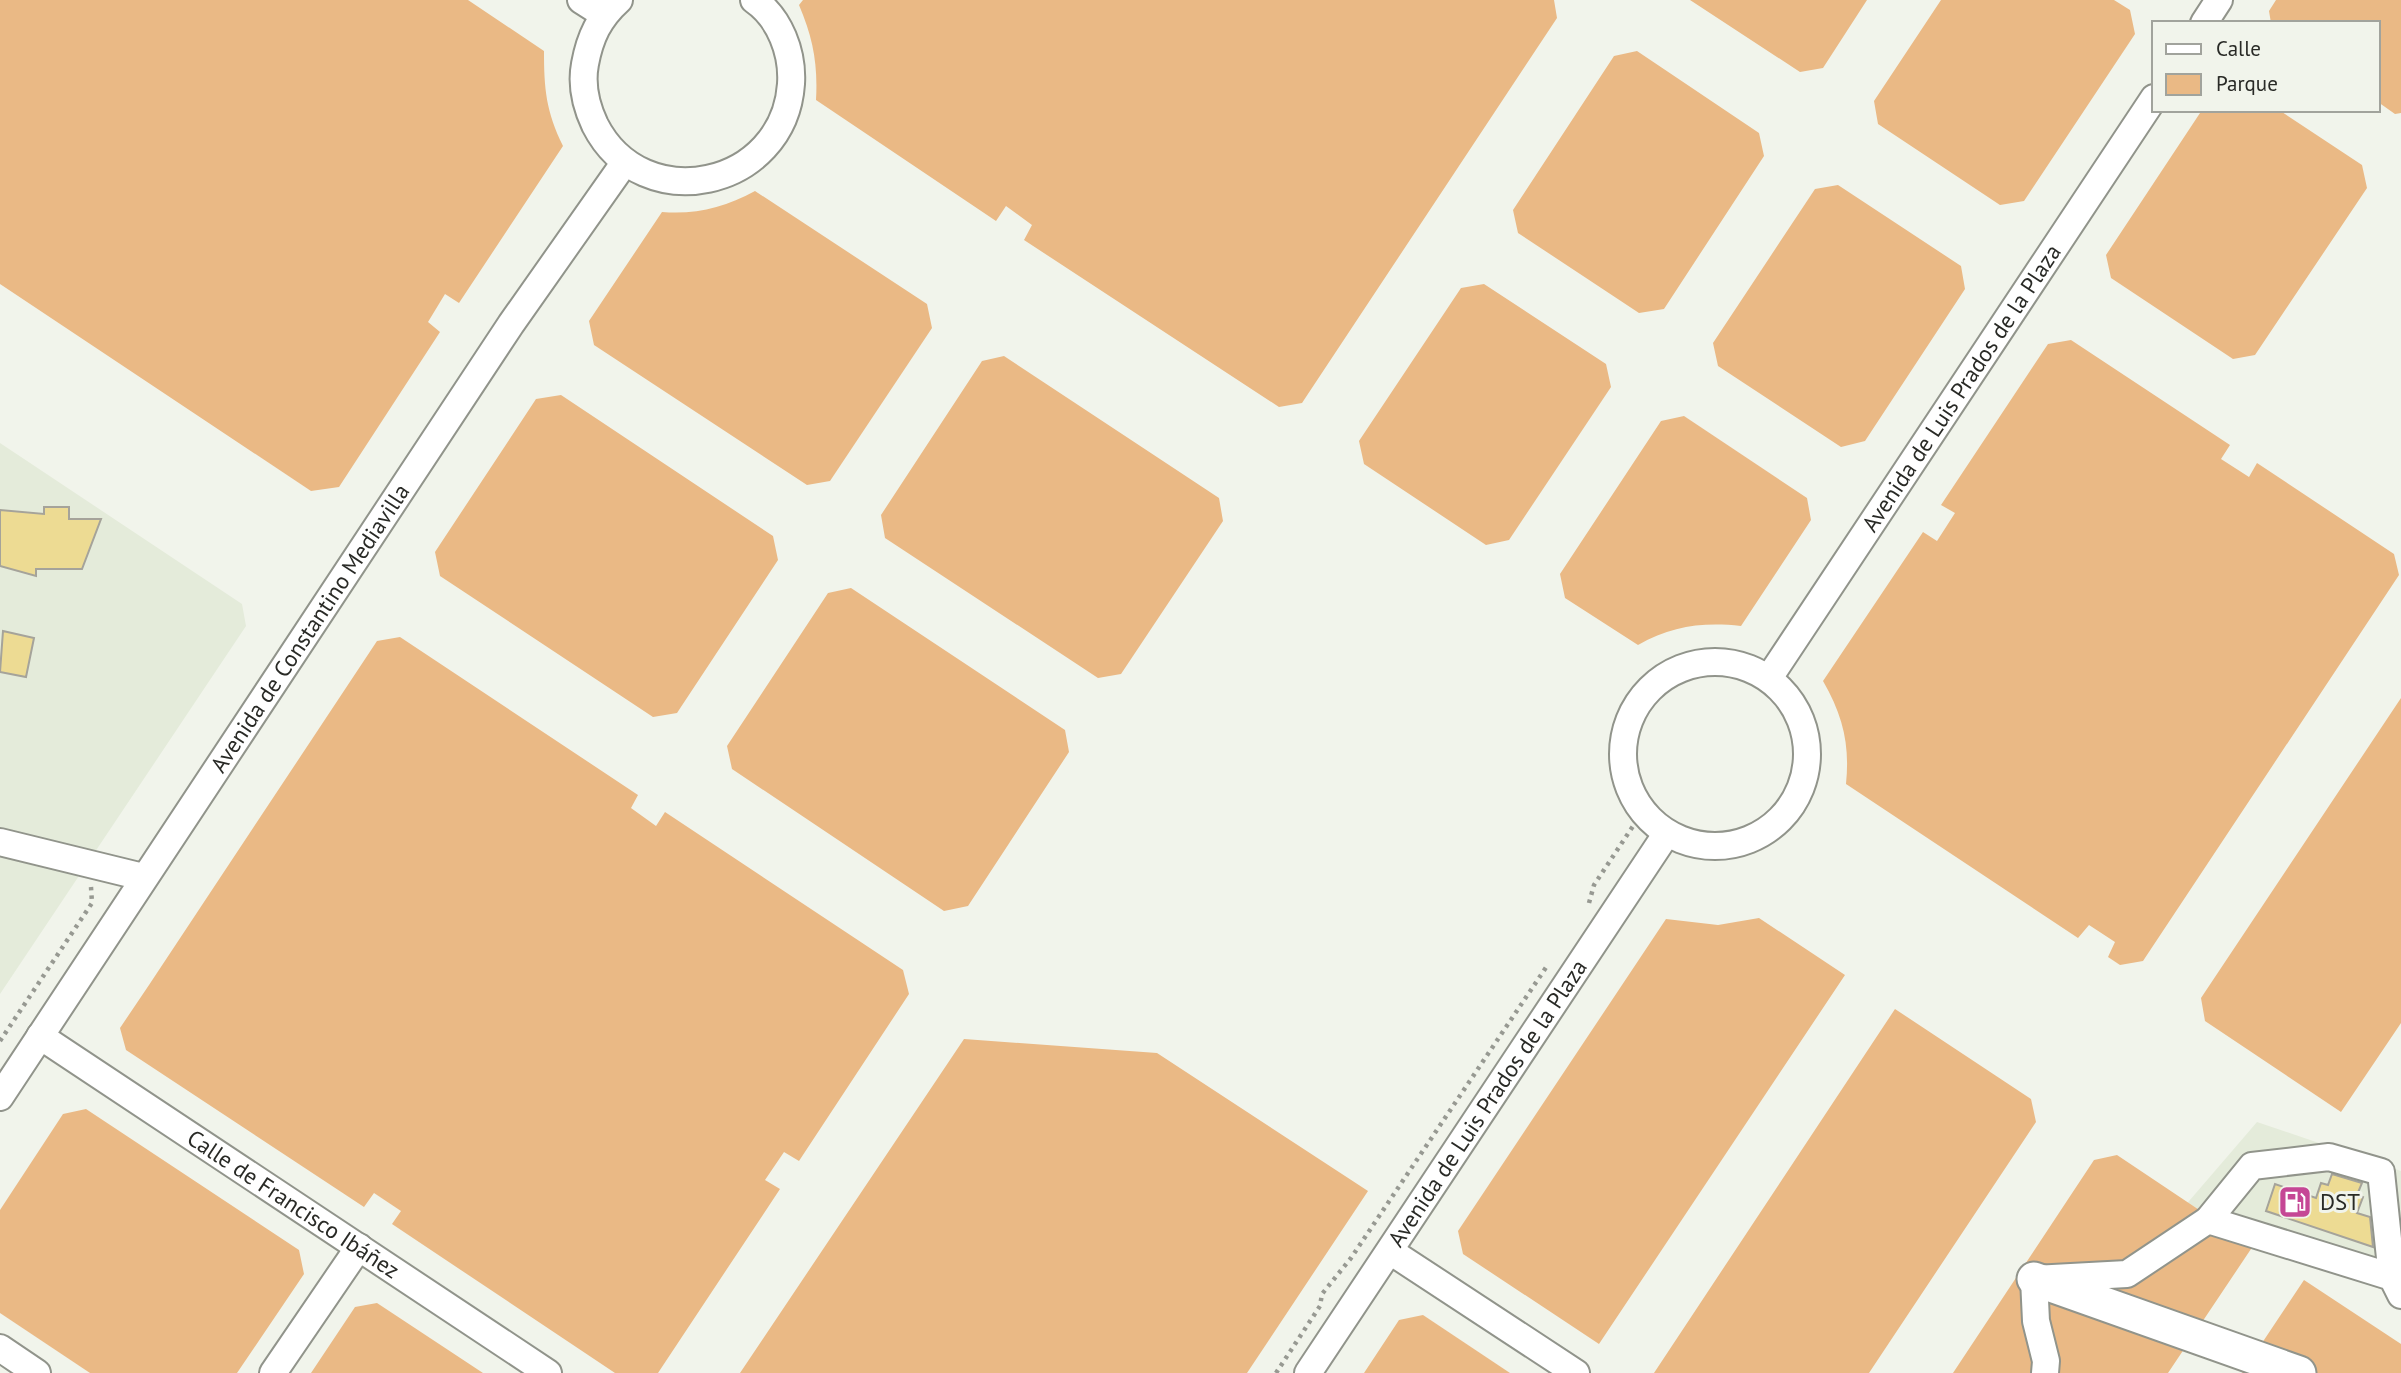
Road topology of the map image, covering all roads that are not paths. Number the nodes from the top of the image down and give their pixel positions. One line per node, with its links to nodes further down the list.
1 (754, 0): 6 (street)
2 (2219, 0): 4 (street)
3 (601, 5): 6 (street)
4 (2205, 21)
5 (2152, 101): 7 (street, Avenida de Luis Prados de la Plaza)
6 (625, 162): 10 (street, Avenida de Constantino Mediavilla)
7 (1769, 678): 8 (street); 8 (street)
8 (1667, 833): 15 (street, Avenida de Luis Prados de la Plaza)
9 (0, 842): 10 (street)
10 (143, 877): 11 (street, Avenida de Constantino Mediavilla)
11 (40, 1036): 12 (street, Avenida de Constantino Mediavilla); 14 (street, Calle de Francisco Ibáñez)
12 (0, 1097)
13 (2208, 1220): 16 (street); 17 (street); 17 (street)
14 (359, 1247): 20 (street); 21 (street, Calle de Francisco Ibáñez)
15 (1390, 1251): 22 (street, Avenida de Luis Prados de la Plaza); 23 (street)
16 (2034, 1279): 24 (street); 25 (main road)
17 (2397, 1286)
18 (0, 1348): 19 (street)
19 (37, 1373)
20 (273, 1373)
21 (548, 1373)
22 (1308, 1373)
23 (1576, 1373)
24 (2045, 1373)
25 (2299, 1373)

